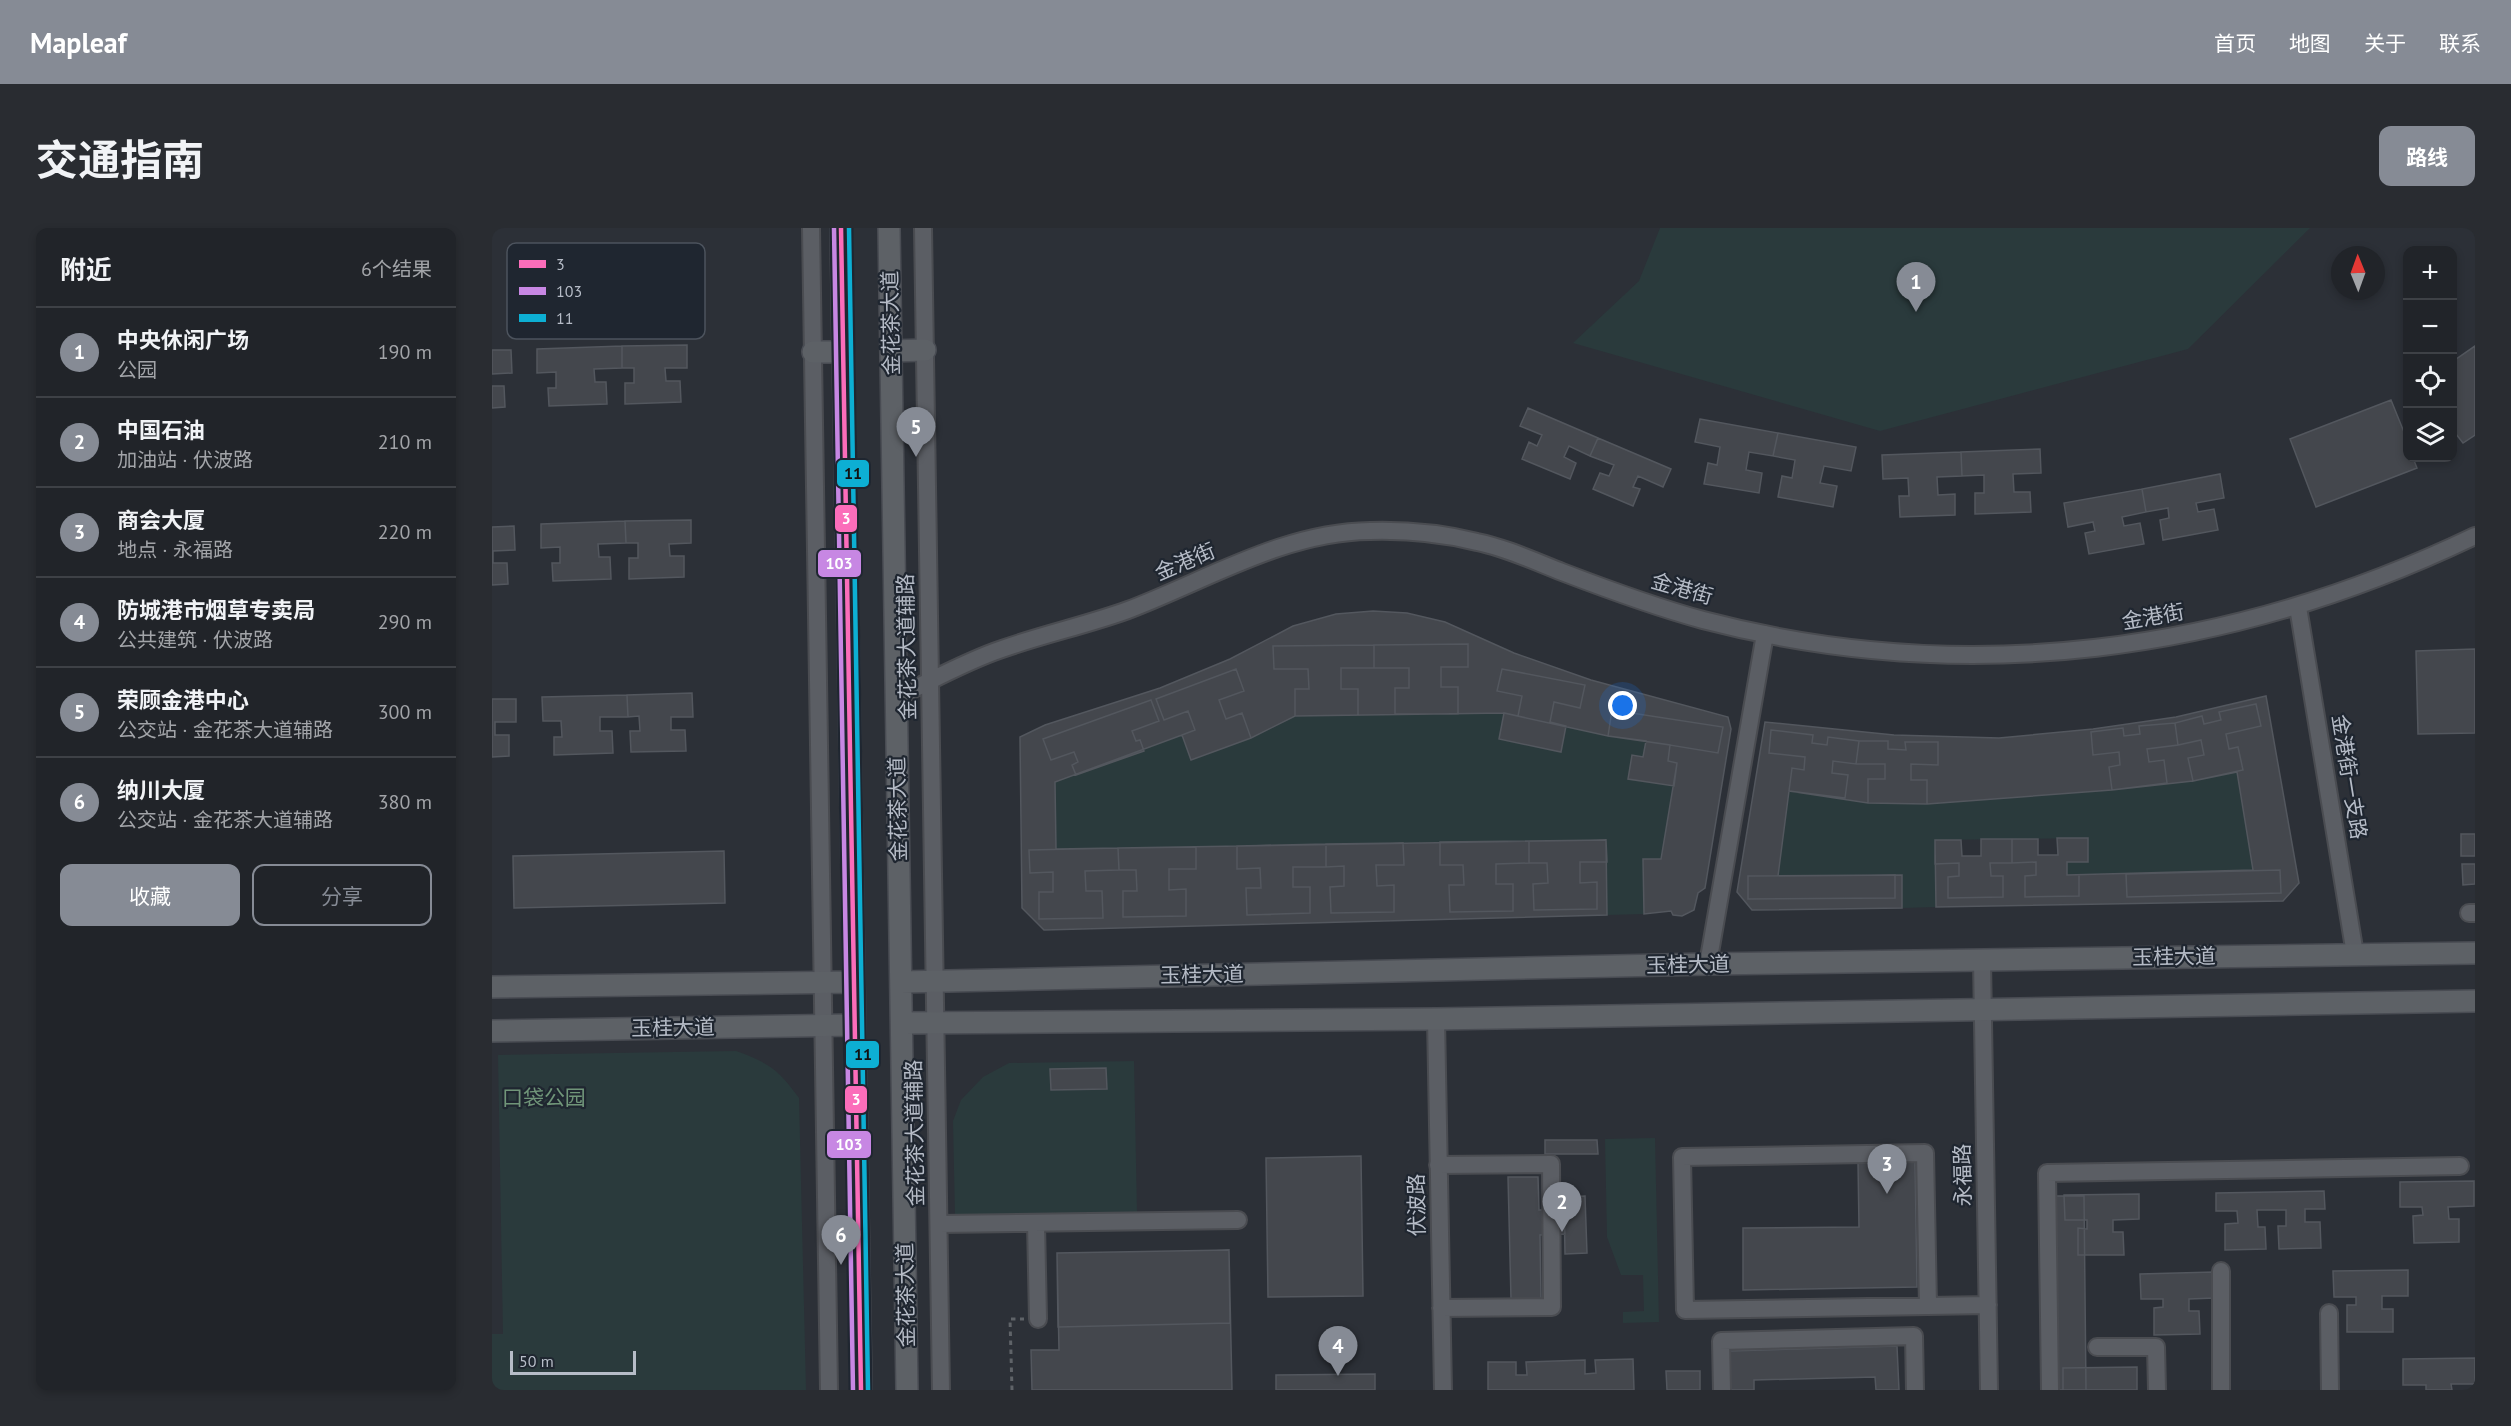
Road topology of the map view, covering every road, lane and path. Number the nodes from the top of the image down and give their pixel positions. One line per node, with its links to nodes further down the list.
1 (811, 228): 7 (street)
2 (841, 228): 8 (main road)
3 (889, 228): 6 (main road, 金花茶大道)
4 (923, 228): 5 (street, 金花茶大道辅路)
5 (925, 350): 6 (main road); 12 (street, 金花茶大道辅路)
6 (891, 351): 13 (main road, 金花茶大道)
7 (813, 352): 8 (main road); 19 (street)
8 (843, 352): 20 (main road)
9 (2475, 536): 10 (street, 金港街)
10 (2298, 607): 11 (street, 金港街); 15 (street, 金港街一支路)
11 (1765, 634): 12 (street, 金港街); 17 (street)
12 (930, 682): 13 (street, 金港街); 18 (street, 金花茶大道辅路)
13 (897, 697): 21 (main road, 金花茶大道)
14 (2475, 953): 15 (main road, 玉桂大道)
15 (2355, 954): 16 (main road, 玉桂大道)
16 (1982, 960): 17 (main road, 玉桂大道); 24 (street, 永福路)
17 (1708, 964): 18 (main road, 玉桂大道)
18 (935, 981): 21 (main road, 玉桂大道); 27 (street, 金花茶大道辅路)
19 (823, 982): 20 (main road, 玉桂大道); 22 (main road, 玉桂大道); 29 (street)
20 (854, 982): 28 (main road)
21 (901, 982): 26 (main road, 金花茶大道)
22 (492, 987)
23 (2475, 1001): 24 (main road)
24 (1983, 1009): 25 (main road); 37 (street, 永福路)
25 (1436, 1019): 27 (main road); 31 (street, 伏波路)
26 (902, 1023): 27 (main road); 45 (main road, 金花茶大道)
27 (935, 1023): 35 (street, 金花茶大道辅路)
28 (854, 1024): 29 (main road, 玉桂大道); 44 (main road)
29 (823, 1025): 30 (main road, 玉桂大道); 43 (street)
30 (492, 1031)
31 (1438, 1165): 39 (street, 伏波路); 39 (street)
32 (2460, 1166): 52 (street)
33 (1238, 1220): 34 (street)
34 (1036, 1222): 35 (street); 41 (street)
35 (939, 1224): 46 (street, 金花茶大道辅路)
36 (2221, 1271): 54 (street)
37 (1988, 1305): 38 (street); 51 (street, 永福路)
38 (1928, 1306): 38 (street)
39 (1441, 1308): 48 (street, 伏波路)
40 (2329, 1313): 55 (street)
41 (1038, 1319): 47 (path)
42 (2097, 1347): 53 (street)
43 (829, 1390)
44 (861, 1390)
45 (907, 1390)
46 (941, 1390)
47 (1011, 1390)
48 (1443, 1390)
49 (1722, 1390): 50 (street)
50 (1915, 1390)
51 (1989, 1390)
52 (2050, 1390)
53 (2157, 1390)
54 (2221, 1390)
55 (2330, 1390)

